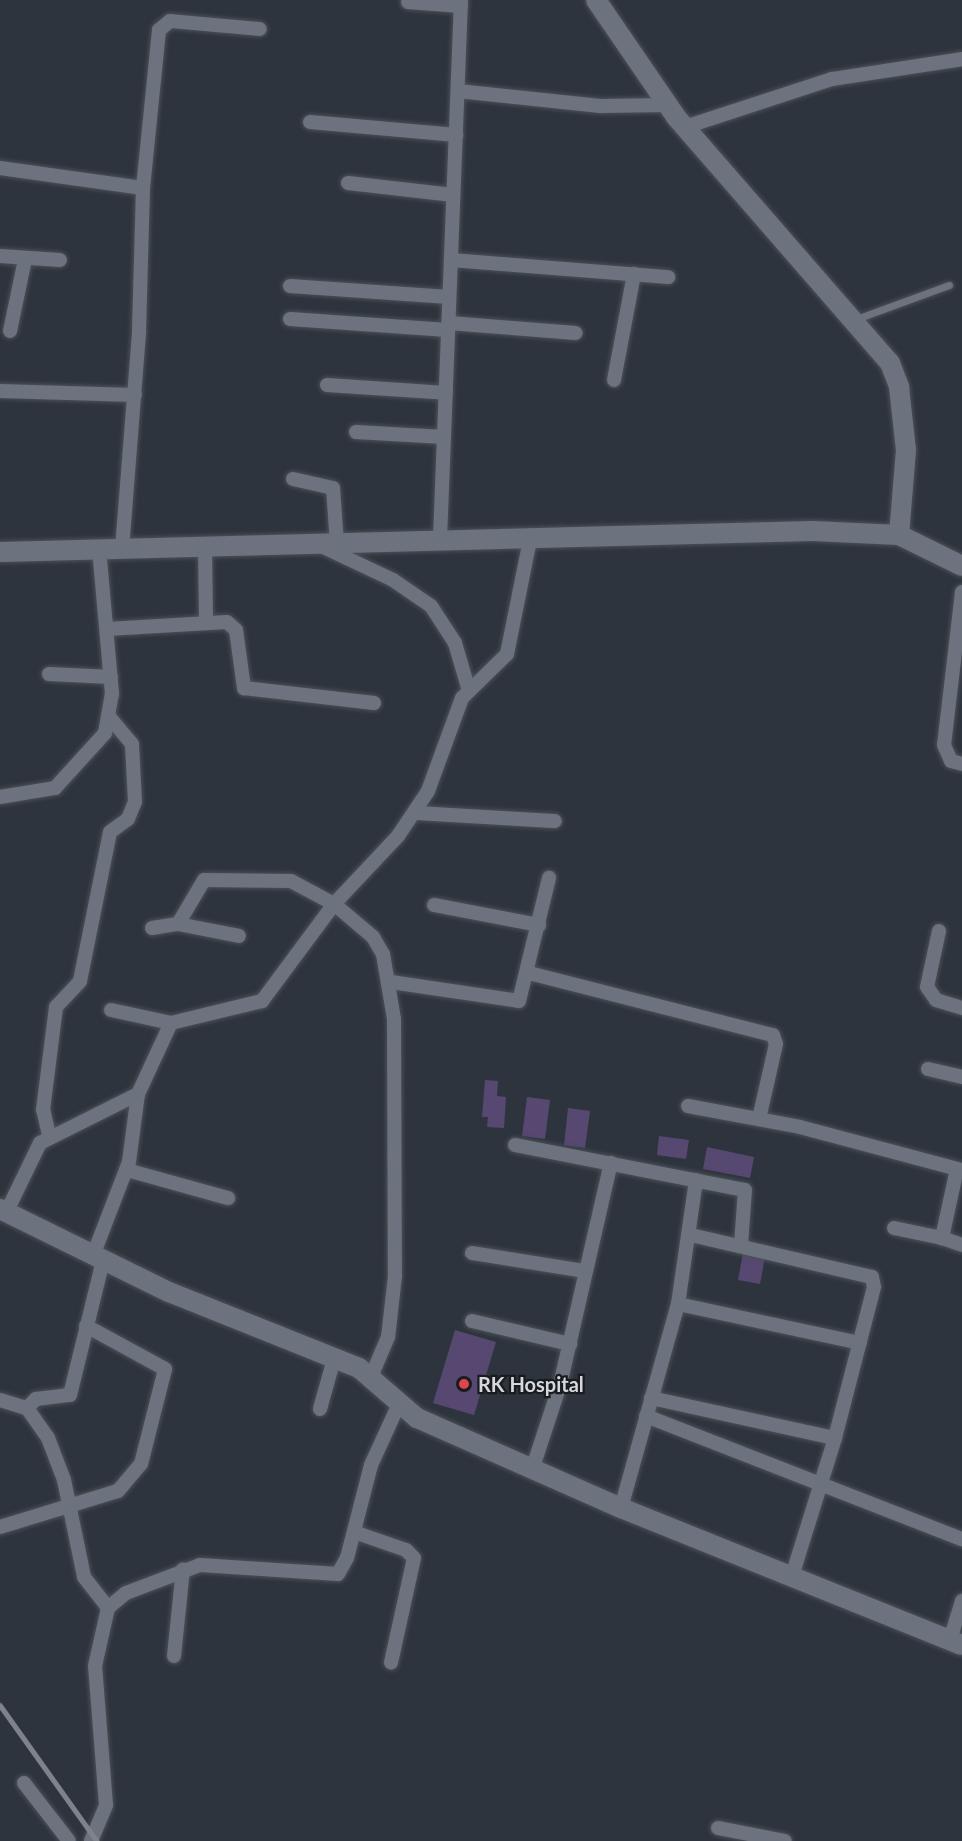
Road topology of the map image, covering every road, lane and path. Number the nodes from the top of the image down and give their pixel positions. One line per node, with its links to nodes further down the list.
1 (582, 0): 2 (street)
2 (596, 0): 8 (main road)
3 (408, 2): 4 (street)
4 (461, 3): 7 (street)
5 (260, 29): 14 (street)
6 (962, 60): 10 (street)
7 (458, 91): 8 (street); 11 (street)
8 (668, 105): 10 (main road)
9 (310, 122): 11 (street)
10 (685, 127): 26 (main road)
11 (456, 135): 15 (street)
12 (0, 168): 14 (street)
13 (348, 183): 15 (street)
14 (143, 188): 34 (street)
15 (453, 195): 19 (street)
16 (0, 256): 17 (street)
17 (25, 259): 18 (street); 28 (street)
18 (60, 260)
19 (451, 260): 20 (street); 24 (street)
20 (634, 274): 21 (street); 30 (street)
21 (668, 277)
22 (949, 285): 26 (lane)
23 (290, 286): 24 (street)
24 (449, 297): 27 (street)
25 (290, 319): 27 (street)
26 (853, 320): 39 (main road)
27 (448, 326): 29 (street); 33 (street)
28 (10, 330)
29 (576, 333)
30 (614, 380)
31 (327, 385): 33 (street)
32 (0, 391): 34 (street)
33 (446, 393): 36 (street)
34 (135, 395): 44 (street)
35 (356, 432): 36 (street)
36 (444, 437): 40 (street)
37 (293, 479): 41 (street)
38 (531, 535): 39 (main road); 40 (main road); 53 (street)
39 (899, 535): 46 (main road)
40 (440, 539): 41 (main road)
41 (328, 544): 42 (main road); 53 (street)
42 (205, 547): 44 (main road); 48 (street)
43 (99, 549): 44 (main road); 45 (main road); 49 (street)
44 (122, 549)
45 (0, 552)
46 (962, 566)
47 (962, 592): 50 (street)
48 (206, 622): 49 (street); 54 (street)
49 (107, 629): 52 (street)
50 (957, 672): 56 (street)
51 (49, 674): 52 (street)
52 (111, 677): 55 (street)
53 (468, 691): 58 (street)
54 (374, 703)
55 (111, 718): 57 (street); 78 (street)
56 (962, 764)
57 (0, 796)
58 (415, 813): 59 (street); 61 (street)
59 (555, 821)
60 (549, 878): 64 (street)
61 (334, 904): 63 (street); 69 (street); 72 (street)
62 (434, 905): 64 (street)
63 (178, 924): 65 (street); 67 (street)
64 (539, 925): 68 (street)
65 (152, 928)
66 (939, 931): 70 (street)
67 (240, 936)
68 (529, 973): 69 (street); 77 (street)
69 (391, 982): 100 (street)
70 (962, 1008)
71 (111, 1010): 72 (street)
72 (171, 1023): 75 (street)
73 (928, 1069): 74 (street)
74 (962, 1077)
75 (138, 1094): 78 (street); 82 (street)
76 (688, 1106): 77 (street)
77 (759, 1119): 81 (street)
78 (49, 1135): 85 (street)
79 (515, 1144): 80 (street)
80 (611, 1163): 83 (street); 93 (street)
81 (959, 1169): 88 (street)
82 (127, 1170): 84 (street); 92 (street)
83 (696, 1180): 87 (street); 89 (street)
84 (228, 1197)
85 (3, 1210): 92 (main road)
86 (894, 1228): 88 (street)
87 (691, 1235): 89 (street); 94 (street)
88 (942, 1238): 90 (street)
89 (741, 1245): 97 (street)
90 (962, 1245)
91 (472, 1253): 93 (street)
92 (99, 1255): 96 (street); 99 (main road)
93 (585, 1271): 98 (street)
94 (678, 1304): 97 (street); 101 (street)
95 (472, 1321): 98 (street)
96 (86, 1326): 104 (street); 110 (street)
97 (860, 1343): 107 (street)
98 (570, 1344): 108 (street)
99 (334, 1359): 100 (main road); 105 (street)
100 (371, 1377): 103 (main road)
101 (651, 1398): 106 (street); 107 (street)
102 (0, 1400): 104 (street)
103 (398, 1406): 108 (main road); 113 (street)
104 (27, 1408): 110 (street)
105 (320, 1409)
106 (646, 1416): 109 (street); 111 (street)
107 (835, 1438): 109 (street)
108 (533, 1467): 111 (main road)
109 (820, 1487): 114 (street); 116 (street)
110 (68, 1506): 112 (street); 118 (street)
111 (621, 1508): 116 (main road)
112 (0, 1527)
113 (354, 1532): 115 (street); 121 (street)
114 (962, 1539)
115 (183, 1569): 118 (street); 120 (street)
116 (792, 1576): 119 (main road)
117 (962, 1601): 119 (street)
118 (108, 1608): 126 (street)
119 (956, 1642)
120 (174, 1656)
121 (392, 1662)
122 (24, 1783): 125 (street)
123 (718, 1828): 124 (street)
124 (736, 1836): 127 (street)
125 (69, 1841)
126 (91, 1841)
127 (784, 1841)

